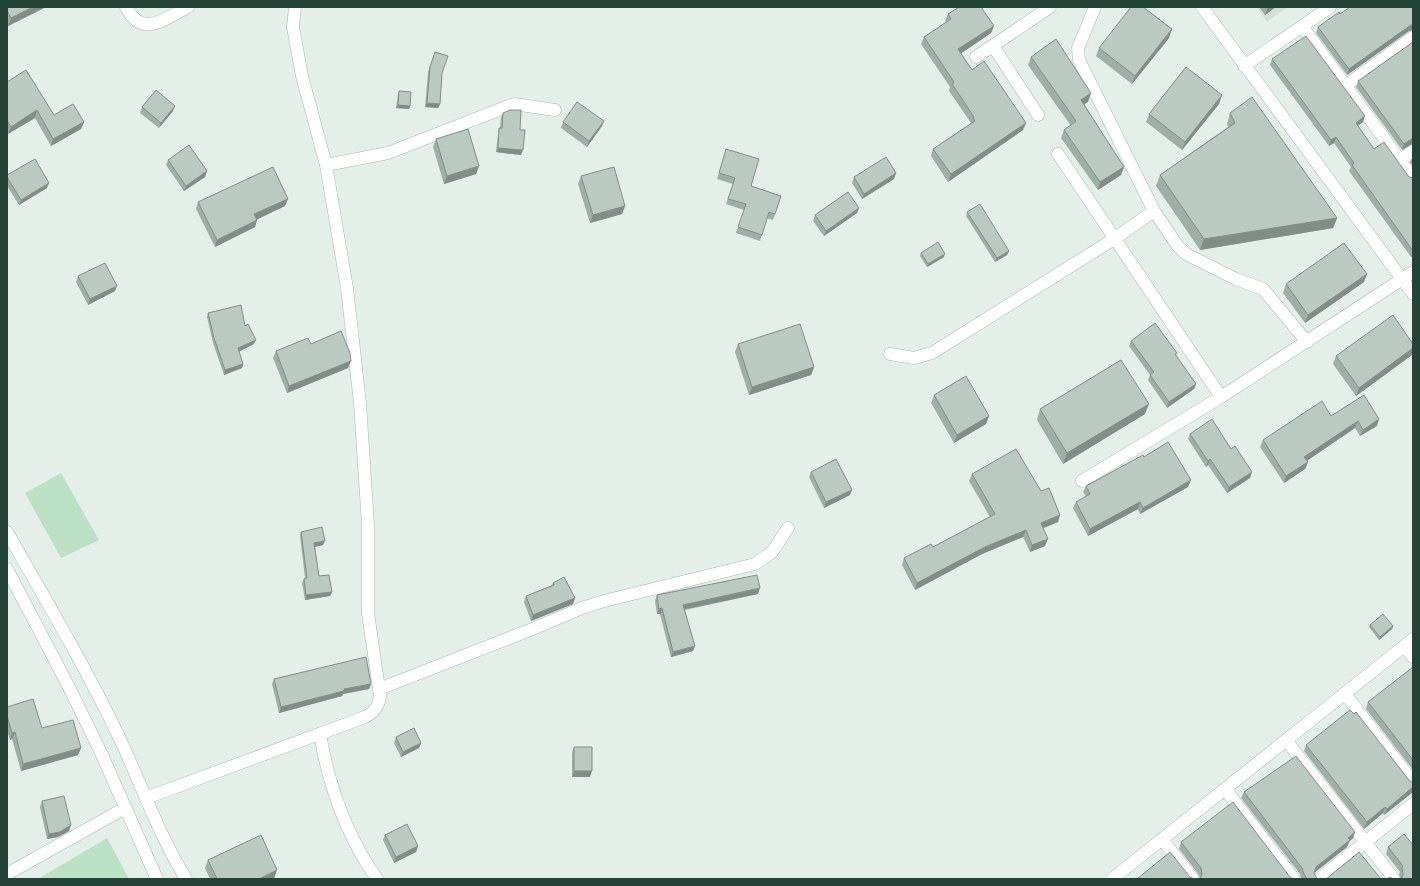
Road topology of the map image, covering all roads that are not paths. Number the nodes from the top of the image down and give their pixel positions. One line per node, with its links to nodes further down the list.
1 (126, 7): 2 (street)
2 (188, 7)
3 (295, 7): 19 (street)
4 (1050, 7): 10 (street)
5 (1095, 7): 21 (street)
6 (1202, 7): 12 (street)
7 (1330, 7): 8 (street)
8 (1302, 26): 12 (street); 13 (street)
9 (1413, 37): 13 (street)
10 (993, 46): 11 (street); 15 (street)
11 (976, 57)
12 (1244, 66): 24 (street)
13 (1345, 86): 18 (street)
14 (555, 110): 19 (street)
15 (1038, 114)
16 (1413, 151): 18 (street)
17 (1058, 154): 22 (street)
18 (1400, 160): 20 (street)
19 (326, 165): 35 (street)
20 (1413, 178)
21 (1154, 211): 22 (street); 26 (street)
22 (1114, 239): 27 (street); 28 (street)
23 (1413, 272): 24 (street)
24 (1402, 281): 25 (street); 26 (street)
25 (1413, 294)
26 (1307, 342): 28 (street)
27 (890, 354)
28 (1221, 397): 29 (street)
29 (1082, 481)
30 (788, 528): 35 (street)
31 (7, 532): 41 (street)
32 (7, 569): 43 (street)
33 (1409, 643): 34 (street); 36 (street)
34 (1413, 657)
35 (379, 689): 37 (street)
36 (1345, 694): 38 (street); 39 (street)
37 (320, 734): 41 (street); 49 (street)
38 (1286, 740): 40 (street); 45 (street)
39 (1413, 782)
40 (1226, 789): 44 (street); 52 (street)
41 (146, 798): 48 (street)
42 (1413, 804): 45 (street)
43 (125, 808): 46 (street); 47 (street)
44 (1162, 840): 50 (street); 51 (street)
45 (1366, 842): 53 (street); 54 (street)
46 (7, 874)
47 (158, 879)
48 (186, 879)
49 (377, 879)
50 (1112, 879)
51 (1193, 879)
52 (1294, 879)
53 (1319, 879)
54 (1394, 879)

